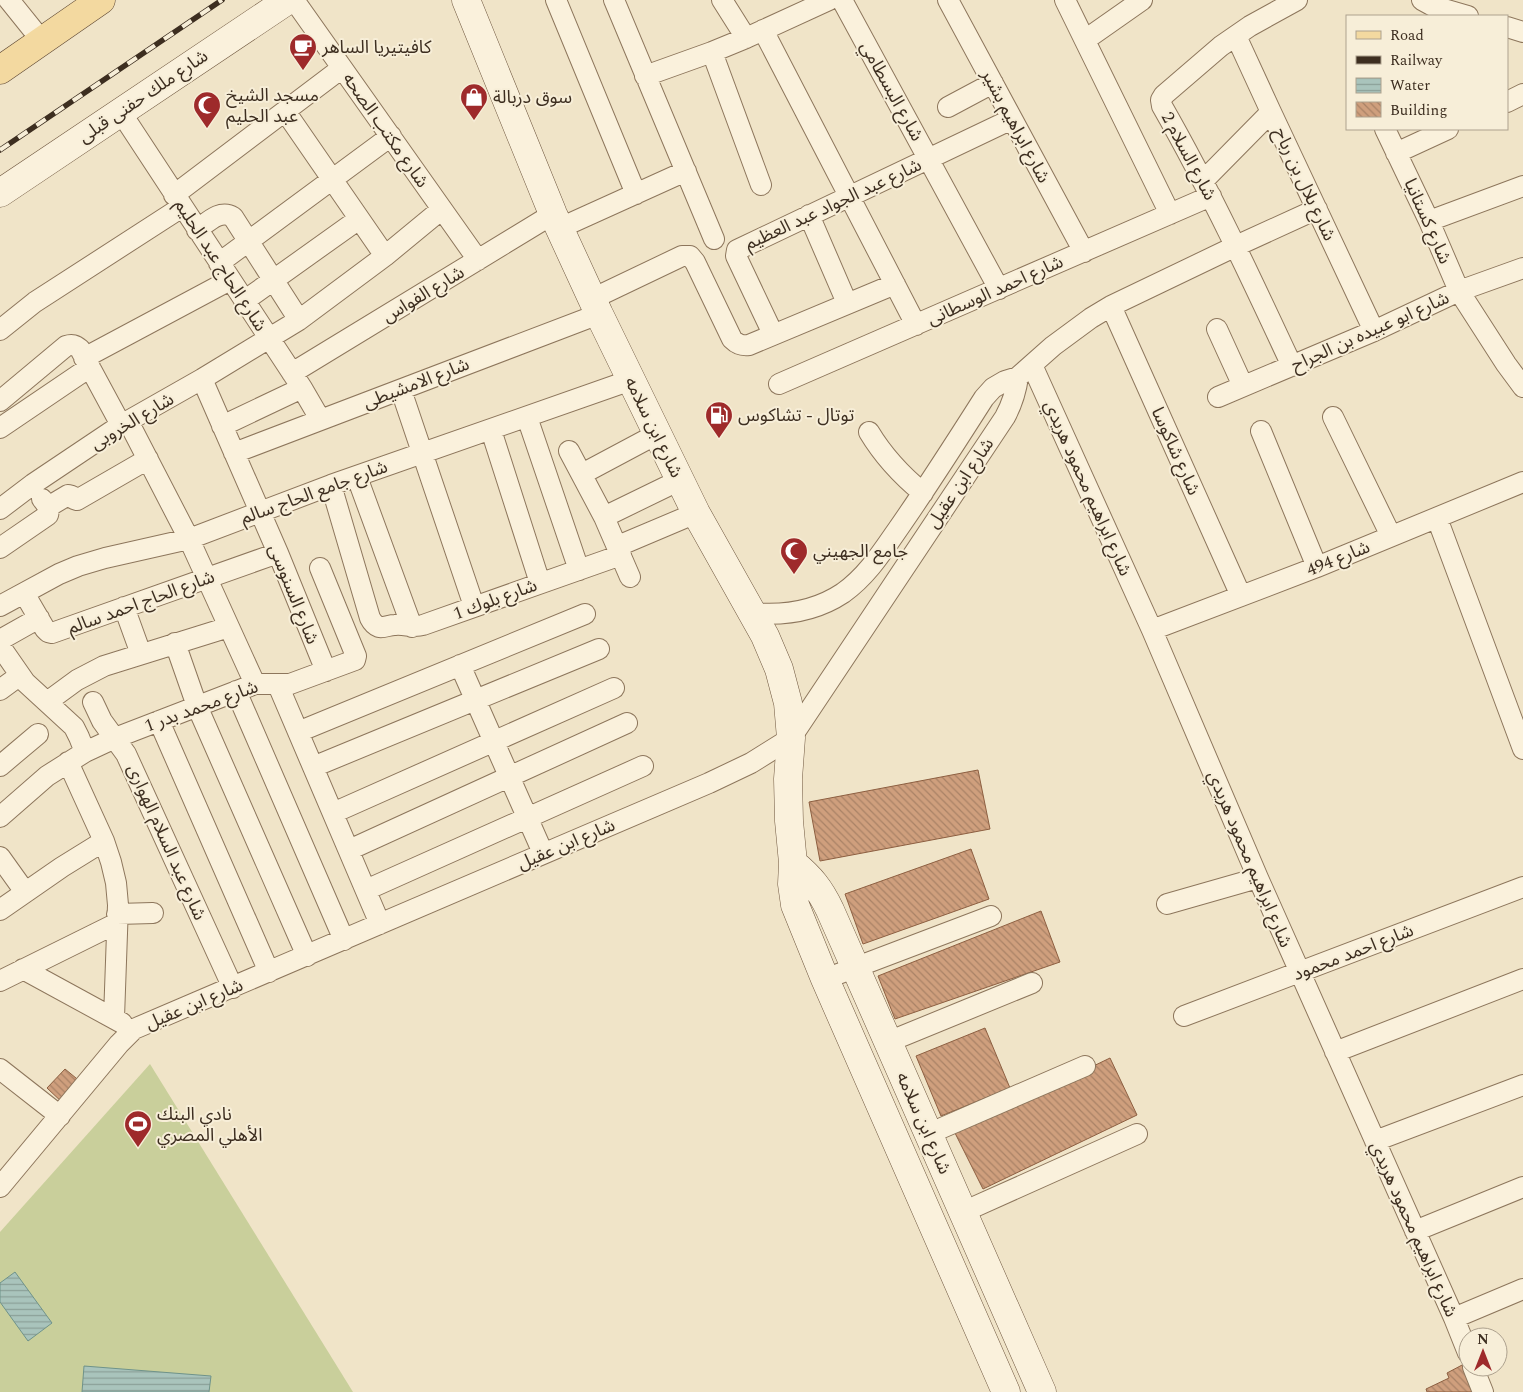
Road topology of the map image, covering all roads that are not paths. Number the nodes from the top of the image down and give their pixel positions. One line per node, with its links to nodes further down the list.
1 (9, 0): 22 (street)
2 (102, 0): 22 (main road)
3 (288, 0): 31 (street, شارع ملك حفنى قبلى)
4 (294, 0): 24 (street, شارع مكتب الصحه)
5 (466, 0): 54 (street, شارع ابن سلامه)
6 (556, 0): 46 (street)
7 (614, 0): 26 (street)
8 (722, 0): 19 (street)
9 (829, 0): 19 (street)
10 (842, 0): 39 (street, شارع البسطامي)
11 (948, 0): 27 (street, شارع ابراهيم بشير)
12 (1065, 0): 21 (street)
13 (1142, 0): 21 (street)
14 (1422, 0): 16 (street)
15 (1287, 2): 20 (street, شارع السلام 2)
16 (1460, 15)
17 (1508, 27): 18 (street)
18 (1523, 32)
19 (755, 34): 23 (street); 47 (street)
20 (1236, 36): 33 (street, شارع بلال بن رباح); 44 (street, شارع السلام 2)
21 (1085, 40): 51 (street)
22 (42, 41): 25 (main road)
23 (712, 52): 26 (street); 42 (street)
24 (342, 68): 32 (street); 37 (street, شارع مكتب الصحه)
25 (0, 70)
26 (645, 76): 40 (street)
27 (994, 83): 30 (street); 34 (street, شارع ابراهيم بشير)
28 (1523, 94): 29 (street)
29 (1508, 102)
30 (948, 107)
31 (120, 111): 45 (street, شارع ملك حفنى قبلى); 48 (street, شارع الحاج عبد الحليم)
32 (285, 111): 41 (street); 48 (street)
33 (1271, 112): 44 (street); 50 (street, شارع بلال بن رباح)
34 (1012, 119): 39 (street, شارع عبد الجواد عبد العظيم); 60 (street, شارع ابراهيم بشير)
35 (1385, 130): 38 (street, شارع كستانيا)
36 (1446, 130): 38 (street)
37 (391, 136): 41 (street); 49 (street, شارع مكتب الصحه)
38 (1396, 153): 55 (street, شارع كستانيا)
39 (929, 159): 47 (street, شارع عبد الجواد عبد العظيم); 68 (street, شارع البسطامي)
40 (686, 171): 46 (street, شارع الفواس); 57 (street)
41 (332, 180): 53 (street); 58 (street)
42 (761, 185)
43 (1523, 186): 55 (street)
44 (1207, 188): 51 (street, شارع احمد الوسطانى); 59 (street, شارع السلام 2)
45 (0, 193)
46 (636, 194): 54 (street, شارع الفواس)
47 (850, 196): 52 (street, شارع عبد الجواد عبد العظيم); 67 (street)
48 (178, 201): 56 (street, شارع الحاج عبد الحليم); 77 (street)
49 (442, 209): 61 (street, شارع الخروبى); 62 (street, شارع مكتب الصحه)
50 (1317, 209): 59 (street, شارع ابن عقيل); 78 (street, شارع بلال بن رباح)
51 (1170, 214): 60 (street, شارع احمد الوسطانى)
52 (809, 216): 71 (street); 79 (street, شارع عبد الجواد عبد العظيم)
53 (359, 218): 61 (street); 66 (street)
54 (556, 221): 62 (street, شارع الفواس); 72 (street, شارع ابن سلامه)
55 (1429, 221): 69 (street, شارع كستانيا)
56 (197, 230): 58 (street); 63 (street, شارع الحاج عبد الحليم)
57 (714, 239)
58 (250, 242): 63 (street); 66 (street)
59 (1236, 246): 73 (street, شارع ابن عقيل); 82 (street, شارع السلام 2)
60 (1084, 252): 68 (street, شارع احمد الوسطانى)
61 (385, 256): 74 (street, شارع الخروبى)
62 (478, 260): 85 (street, شارع الفواس)
63 (219, 263): 65 (street, شارع الحاج عبد الحليم)
64 (1523, 268): 69 (street, شارع ابو عبيده بن الجراح)
65 (230, 280): 70 (street, شارع الحاج عبد الحليم); 81 (street)
66 (274, 280): 70 (street); 74 (street)
67 (895, 284): 71 (street); 75 (street)
68 (999, 289): 75 (street, شارع احمد الوسطانى)
69 (1459, 291): 78 (street, شارع ابو عبيده بن الجراح); 89 (street, شارع كستانيا)
70 (244, 301): 80 (street, شارع الحاج عبد الحليم)
71 (847, 304): 79 (street)
72 (596, 306): 79 (street, شارع الامشيطى); 86 (street, شارع ابن سلامه); 90 (street, شارع الامشيطى)
73 (1111, 306): 83 (street, شارع ابن عقيل); 132 (street, شارع شاكوسا)
74 (300, 320): 80 (street, شارع الخروبى)
75 (916, 325): 87 (street, شارع احمد الوسطانى)
76 (1218, 329): 88 (street)
77 (0, 330)
78 (1374, 331): 82 (street, شارع ابو عبيده بن الجراح)
79 (773, 334)
80 (269, 338): 84 (street, شارع الخروبى); 85 (street, شارع الحاج عبد الحليم)
81 (87, 363): 92 (street); 96 (street); 98 (street)
82 (1292, 366): 88 (street, شارع ابو عبيده بن الجراح)
83 (1025, 371): 113 (street, شارع ابن عقيل); 141 (street, شارع ابراهيم محمود هريدي); 164 (street, شارع ابن عقيل)
84 (202, 379): 96 (street, شارع الخروبى); 97 (street, شارع السنوسى)
85 (297, 380): 95 (street, شارع الحاج عبد الحليم); 97 (street, شارع الفواس)
86 (631, 380): 93 (street, شارع جامع الحاج سالم); 102 (street, شارع ابن سلامه)
87 (779, 384)
88 (1243, 386): 91 (street, شارع ابو عبيده بن الجراح)
89 (1523, 387)
90 (401, 390): 95 (street, شارع الامشيطى); 105 (street)
91 (1218, 397)
92 (0, 401)
93 (527, 417): 99 (street, شارع جامع الحاج سالم); 127 (street)
94 (1333, 417): 120 (street)
95 (320, 419): 104 (street, شارع الامشيطى)
96 (124, 423): 106 (street); 111 (street, شارع الخروبى)
97 (222, 426): 104 (street, شارع السنوسى)
98 (0, 428)
99 (490, 430): 105 (street, شارع جامع الحاج سالم); 130 (street)
100 (1261, 431): 125 (street)
101 (869, 432): 113 (street)
102 (657, 434): 107 (street); 109 (street, شارع ابن سلامه)
103 (569, 451): 107 (street)
104 (234, 453): 116 (street, شارع السنوسى)
105 (422, 454): 108 (street, شارع جامع الحاج سالم); 134 (street)
106 (148, 459): 114 (street); 121 (street)
107 (582, 474): 118 (street)
108 (357, 477): 112 (street, شارع جامع الحاج سالم); 140 (street)
109 (680, 480): 117 (street, شارع ابن سلامه); 118 (street)
110 (1523, 482): 119 (street, شارع 494)
111 (33, 484): 114 (street); 115 (street, شارع الخروبى)
112 (332, 486): 116 (street, شارع جامع الحاج سالم); 140 (street, شارع بلوك 1)
113 (924, 493): 136 (street, شارع ابن عقيل)
114 (48, 508): 122 (street)
115 (0, 509)
116 (260, 512): 121 (street, شارع جامع الحاج سالم); 124 (street, شارع السنوسى)
117 (696, 512): 123 (street, شارع بلوك 1); 136 (street, شارع ابن سلامه)
118 (604, 517): 123 (street)
119 (1437, 518): 120 (street, شارع 494); 166 (street)
120 (1390, 536): 125 (street, شارع 494)
121 (189, 538): 129 (street); 131 (street, شارع جامع الحاج سالم)
122 (0, 548)
123 (619, 551): 127 (street, شارع بلوك 1); 128 (street)
124 (278, 553): 129 (street, شارع الحاج احمد سالم); 148 (street, شارع السنوسى)
125 (1317, 567): 132 (street, شارع 494)
126 (320, 568): 148 (street, شارع محمد بدر 1)
127 (579, 570): 130 (street, شارع بلوك 1)
128 (630, 577)
129 (207, 578): 135 (street, شارع الحاج احمد سالم); 139 (street)
130 (540, 583): 134 (street, شارع بلوك 1)
131 (24, 593): 133 (street, شارع جامع الحاج سالم); 138 (street, شارع الحاج احمد سالم)
132 (1240, 596): 141 (street, شارع 494)
133 (0, 606)
134 (474, 606): 140 (street, شارع بلوك 1)
135 (124, 607): 138 (street, شارع الحاج احمد سالم); 146 (street)
136 (752, 613): 164 (street, شارع ابن سلامه)
137 (585, 614): 147 (street)
138 (39, 618): 142 (street)
139 (230, 627): 143 (street); 150 (street)
140 (412, 627)
141 (1152, 630): 181 (street, شارع ابراهيم محمود هريدي)
142 (0, 640)
143 (175, 644): 146 (street); 158 (street)
144 (0, 646): 149 (street)
145 (599, 649): 155 (street)
146 (141, 654): 156 (street)
147 (460, 665): 155 (street); 161 (street)
148 (326, 671): 151 (street, شارع محمد بدر 1)
149 (19, 676): 153 (street); 156 (street)
150 (255, 684): 151 (street, شارع محمد بدر 1); 154 (street, شارع محمد بدر 1)
151 (278, 685): 161 (street)
152 (614, 688): 165 (street)
153 (0, 690)
154 (236, 691): 158 (street, شارع محمد بدر 1); 191 (street)
155 (476, 700): 165 (street); 171 (street)
156 (47, 702): 167 (street)
157 (93, 702): 163 (street, شارع عبد السلام الهوارى)
158 (197, 706): 159 (street, شارع محمد بدر 1); 192 (street)
159 (159, 721): 163 (street, شارع محمد بدر 1); 195 (street)
160 (627, 723): 172 (street)
161 (298, 732): 171 (street)
162 (38, 734): 169 (street)
163 (115, 738): 167 (street, شارع محمد بدر 1); 201 (street, شارع عبد السلام الهوارى)
164 (791, 738): 178 (street, شارع ابن عقيل); 180 (street, شارع ابن سلامه)
165 (494, 741): 172 (street); 173 (street)
166 (1523, 749)
167 (85, 752): 168 (street, شارع محمد بدر 1)
168 (68, 762): 174 (street, شارع محمد بدر 1); 176 (street)
169 (0, 766)
170 (643, 766): 175 (street)
171 (313, 767): 173 (street)
172 (509, 777): 175 (street); 177 (street)
173 (333, 813): 177 (street)
174 (0, 817)
175 (527, 818): 178 (street); 183 (street)
176 (104, 841): 184 (street); 189 (street)
177 (349, 850): 183 (street)
178 (543, 853): 190 (street, شارع ابن عقيل)
179 (0, 857): 184 (street)
180 (793, 863): 193 (street, شارع ابن سلامه); 197 (street, شارع ابن سلامه)
181 (1258, 878): 185 (street); 196 (street, شارع ابراهيم محمود هريدي)
182 (1523, 887): 196 (street, شارع احمد محمود)
183 (366, 890): 190 (street)
184 (25, 892): 186 (street)
185 (1167, 904)
186 (0, 910)
187 (153, 913): 189 (street)
188 (991, 916): 193 (street)
189 (117, 918): 194 (street); 203 (street)
190 (380, 924): 191 (street, شارع ابن عقيل)
191 (344, 940): 192 (street, شارع ابن عقيل)
192 (307, 956): 195 (street, شارع ابن عقيل)
193 (855, 967): 197 (street); 205 (street, شارع ابن سلامه)
194 (23, 969): 199 (street); 203 (street)
195 (269, 972): 201 (street, شارع ابن عقيل)
196 (1299, 972): 202 (street, شارع احمد محمود); 206 (street, شارع ابراهيم محمود هريدي)
197 (825, 979): 222 (street, شارع ابن سلامه)
198 (1523, 979): 206 (street)
199 (0, 981)
200 (1032, 983): 205 (street)
201 (233, 988): 204 (street, شارع ابن عقيل)
202 (1184, 1016)
203 (114, 1018): 204 (street)
204 (134, 1030): 210 (street, شارع ابن عقيل)
205 (888, 1042): 211 (street, شارع ابن سلامه)
206 (1335, 1052): 213 (street, شارع ابراهيم محمود هريدي)
207 (1085, 1066): 211 (street)
208 (0, 1069): 210 (street)
209 (1523, 1085): 213 (street)
210 (60, 1116): 215 (street, شارع ابن عقيل)
211 (928, 1134): 216 (street, شارع ابن سلامه)
212 (1137, 1134): 216 (street)
213 (1375, 1141): 217 (street, شارع ابراهيم محمود هريدي)
214 (1523, 1186): 217 (street)
215 (0, 1187)
216 (963, 1212): 223 (street, شارع ابن سلامه)
217 (1415, 1231): 219 (street, شارع ابراهيم محمود هريدي)
218 (1523, 1289): 219 (street)
219 (1454, 1318): 220 (street, شارع ابراهيم محمود هريدي)
220 (1458, 1328)
221 (1477, 1377): 224 (street)
222 (1006, 1392)
223 (1042, 1392)
224 (1483, 1392)

